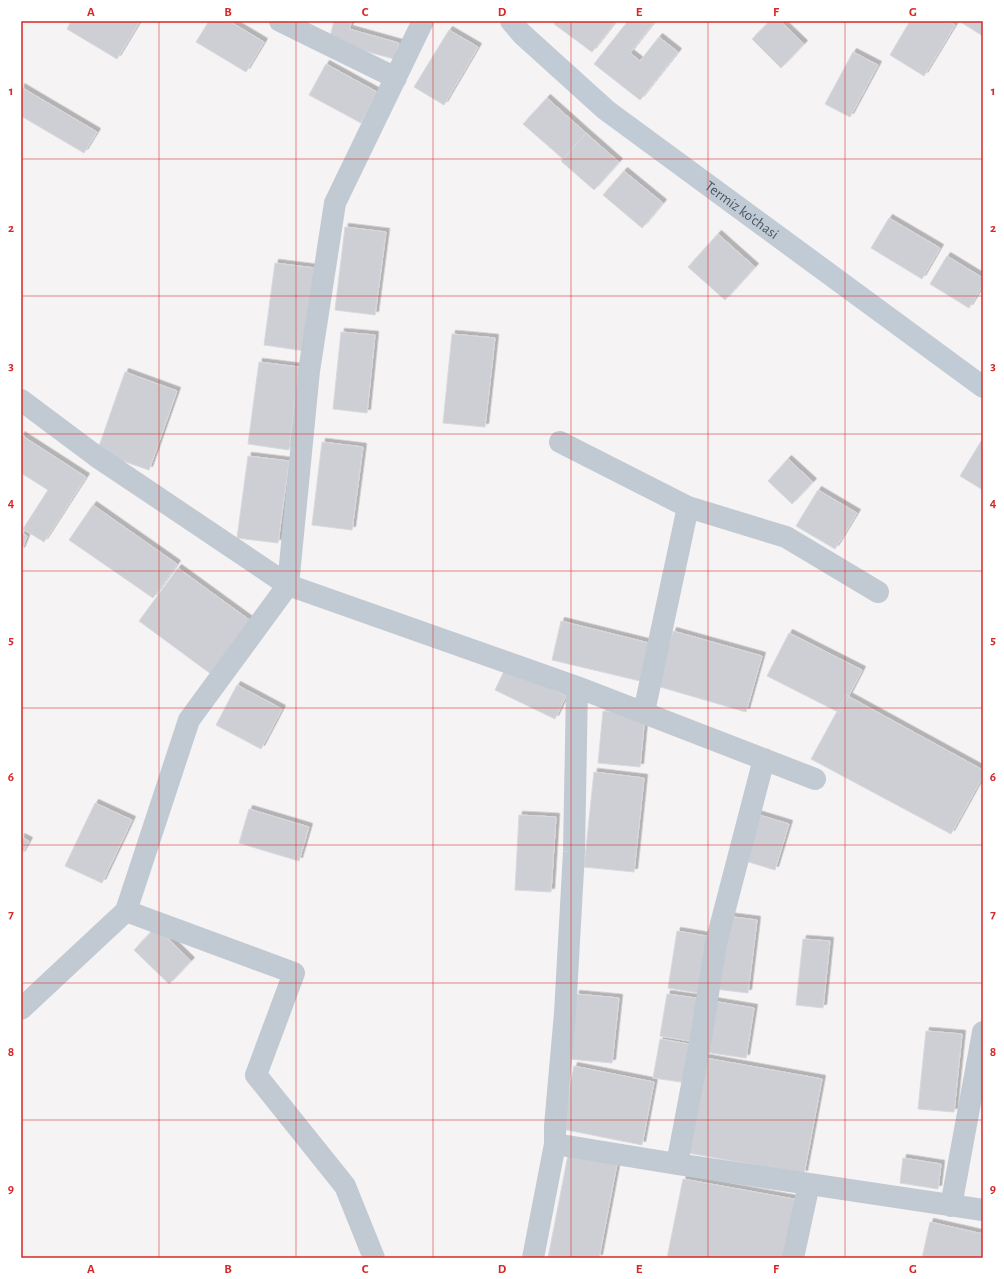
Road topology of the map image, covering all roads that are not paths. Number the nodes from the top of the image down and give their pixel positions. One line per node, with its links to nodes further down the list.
1 (280, 21): 4 (street)
2 (423, 21): 4 (street)
3 (511, 21): 5 (main road, Termiz ko'chasi)
4 (396, 78): 9 (street)
5 (983, 387)
6 (21, 400): 9 (street)
7 (560, 442): 8 (street)
8 (688, 507): 10 (street); 12 (street)
9 (288, 584): 11 (street); 15 (street)
10 (878, 592)
11 (577, 686): 12 (street); 18 (street)
12 (644, 712): 13 (street)
13 (764, 759): 14 (street); 19 (street)
14 (815, 779)
15 (126, 911): 16 (street); 23 (street)
16 (21, 1009)
17 (983, 1032): 21 (street)
18 (555, 1144): 19 (street); 24 (street)
19 (677, 1164): 20 (street)
20 (809, 1184): 21 (street); 25 (street)
21 (951, 1206): 22 (street)
22 (983, 1210)
23 (374, 1258)
24 (533, 1258)
25 (793, 1258)

